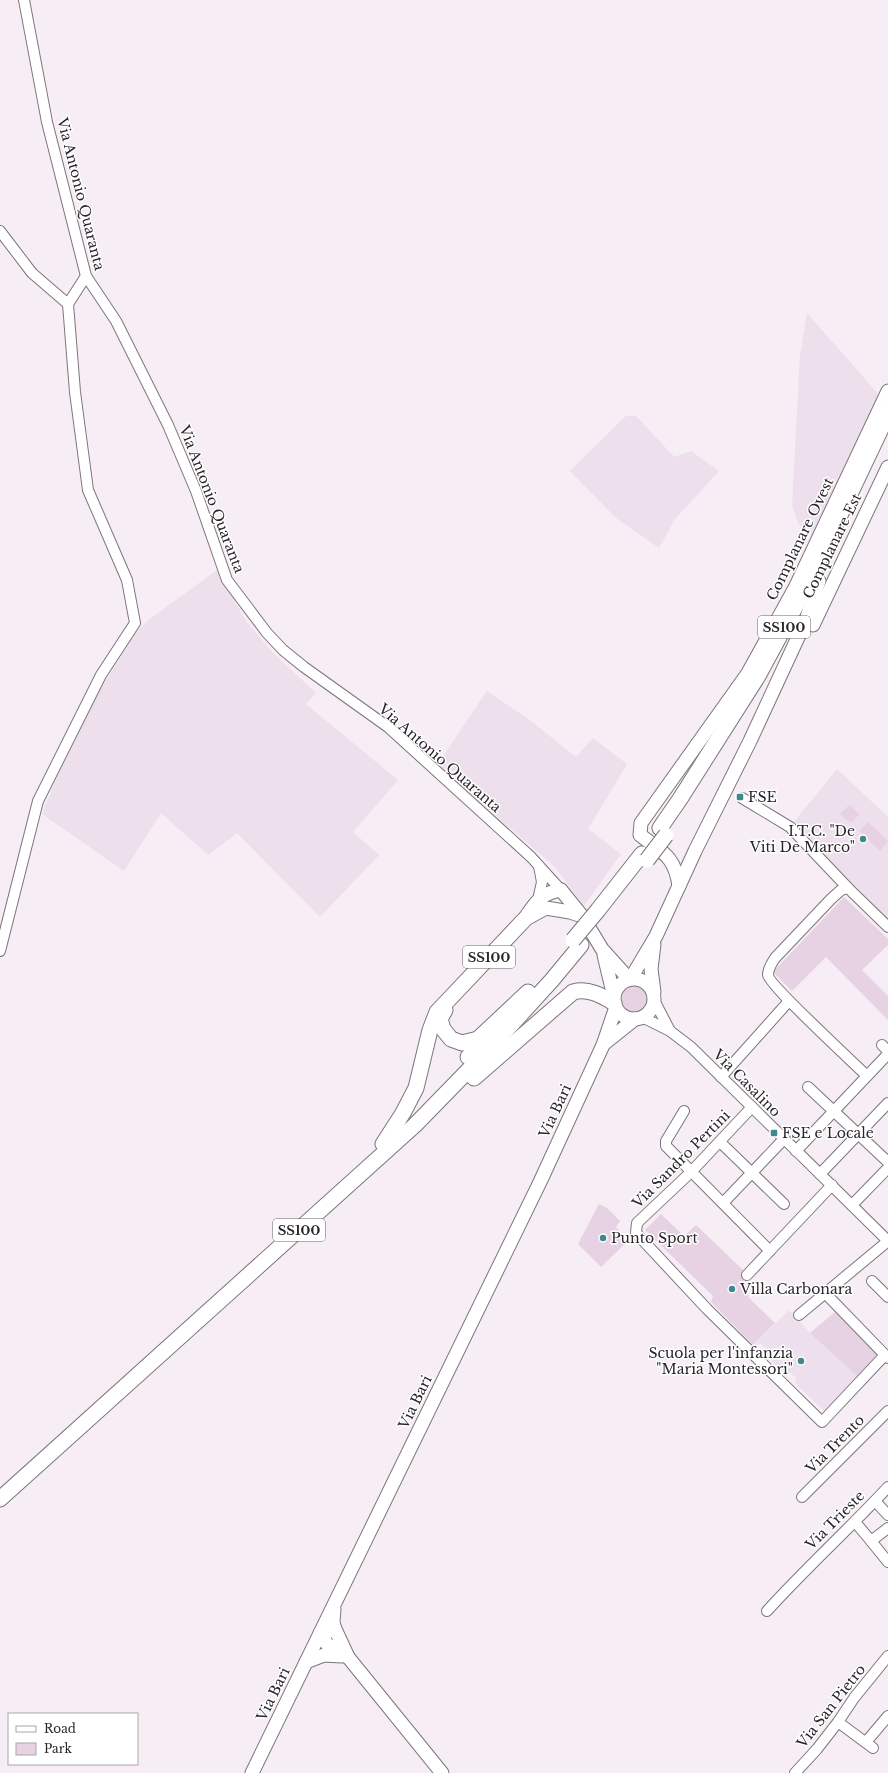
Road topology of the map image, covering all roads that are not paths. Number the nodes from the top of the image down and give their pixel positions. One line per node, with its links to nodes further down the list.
1 (24, 0): 3 (street, Via Antonio Quaranta)
2 (0, 231): 4 (street)
3 (86, 276): 4 (street); 15 (street, Via Antonio Quaranta)
4 (68, 304): 26 (street)
5 (888, 391): 14 (main road, Complanare Ovest)
6 (888, 414): 12 (highway, SS100)
7 (888, 436): 9 (highway, SS100)
8 (888, 467): 10 (main road, Complanare Est)
9 (819, 581): 10 (main road); 12 (highway, SS100)
10 (728, 787): 13 (main road)
11 (742, 798): 17 (street)
12 (663, 831): 24 (highway, SS100, bridge)
13 (695, 851): 14 (main road); 16 (main road)
14 (667, 855): 16 (main road)
15 (539, 866): 18 (street, Via Antonio Quaranta); 19 (street)
16 (679, 886): 23 (main road)
17 (848, 888): 22 (street); 31 (street)
18 (561, 890): 19 (main road); 20 (main road)
19 (542, 904): 20 (main road); 21 (main road)
20 (582, 916): 25 (main road)
21 (524, 920): 29 (highway, SS100)
22 (888, 928)
23 (656, 936): 27 (main road); 30 (main road)
24 (577, 942): 28 (highway, SS100); 55 (highway, SS100)
25 (602, 949): 27 (main road); 32 (main road)
26 (0, 951)
27 (630, 979): 30 (main road); 32 (main road)
28 (528, 992): 29 (highway, SS100); 47 (highway, SS100)
29 (454, 994): 47 (highway, SS100)
30 (654, 997): 33 (main road); 34 (street, Via Casalino)
31 (789, 1001): 37 (street); 38 (street)
32 (615, 1002): 33 (main road); 35 (main road, Via Bari); 55 (highway, SS100)
33 (639, 1018): 34 (street, Via Casalino); 35 (main road)
34 (670, 1031): 38 (street, Via Casalino)
35 (603, 1045): 78 (main road, Via Bari)
36 (888, 1054): 37 (street)
37 (867, 1076): 43 (street)
38 (721, 1077): 41 (street, Via Casalino)
39 (808, 1087): 43 (street)
40 (888, 1103): 44 (street)
41 (752, 1107): 45 (street, Via Casalino); 46 (street, Via Sandro Pertini)
42 (684, 1111): 51 (street)
43 (834, 1112): 44 (street); 48 (street)
44 (858, 1134): 49 (street); 53 (street)
45 (784, 1139): 48 (street, Via Casalino); 52 (street)
46 (720, 1142): 51 (street, Via Sandro Pertini); 52 (street)
47 (383, 1144): 69 (highway, SS100)
48 (796, 1151): 53 (street, Via Casalino)
49 (888, 1162)
50 (888, 1168): 58 (street)
51 (691, 1172): 56 (street); 66 (street, Via Sandro Pertini)
52 (752, 1173): 56 (street); 57 (street)
53 (820, 1174): 54 (street, Via Casalino)
54 (832, 1185): 58 (street, Via Casalino); 60 (street)
55 (341, 1192): 71 (highway, SS100)
56 (723, 1203): 60 (street)
57 (784, 1204)
58 (852, 1205): 59 (street, Via Casalino)
59 (888, 1241): 63 (street)
60 (770, 1251): 61 (street)
61 (747, 1275)
62 (872, 1281): 64 (street)
63 (825, 1294): 65 (street); 66 (street)
64 (888, 1297)
65 (799, 1315)
66 (886, 1357)
67 (888, 1411): 70 (street, Via Trento)
68 (888, 1487): 72 (street, Via Trieste)
69 (0, 1489)
70 (802, 1497)
71 (0, 1499)
72 (875, 1501): 73 (street); 74 (street, Via Trieste)
73 (888, 1515)
74 (854, 1522): 76 (street); 79 (street, Via Trieste)
75 (888, 1528): 76 (street)
76 (871, 1541): 77 (street)
77 (888, 1562)
78 (338, 1597): 80 (main road, Via Bari); 81 (main road)
79 (767, 1610)
80 (320, 1633): 81 (main road); 83 (main road, Via Bari)
81 (346, 1652): 83 (main road); 87 (main road)
82 (888, 1656): 85 (street, Via San Pietro)
83 (306, 1662): 86 (main road, Via Bari)
84 (888, 1716): 85 (street)
85 (838, 1722): 88 (street, Via San Pietro)
86 (252, 1773)
87 (442, 1773)
88 (796, 1773)

